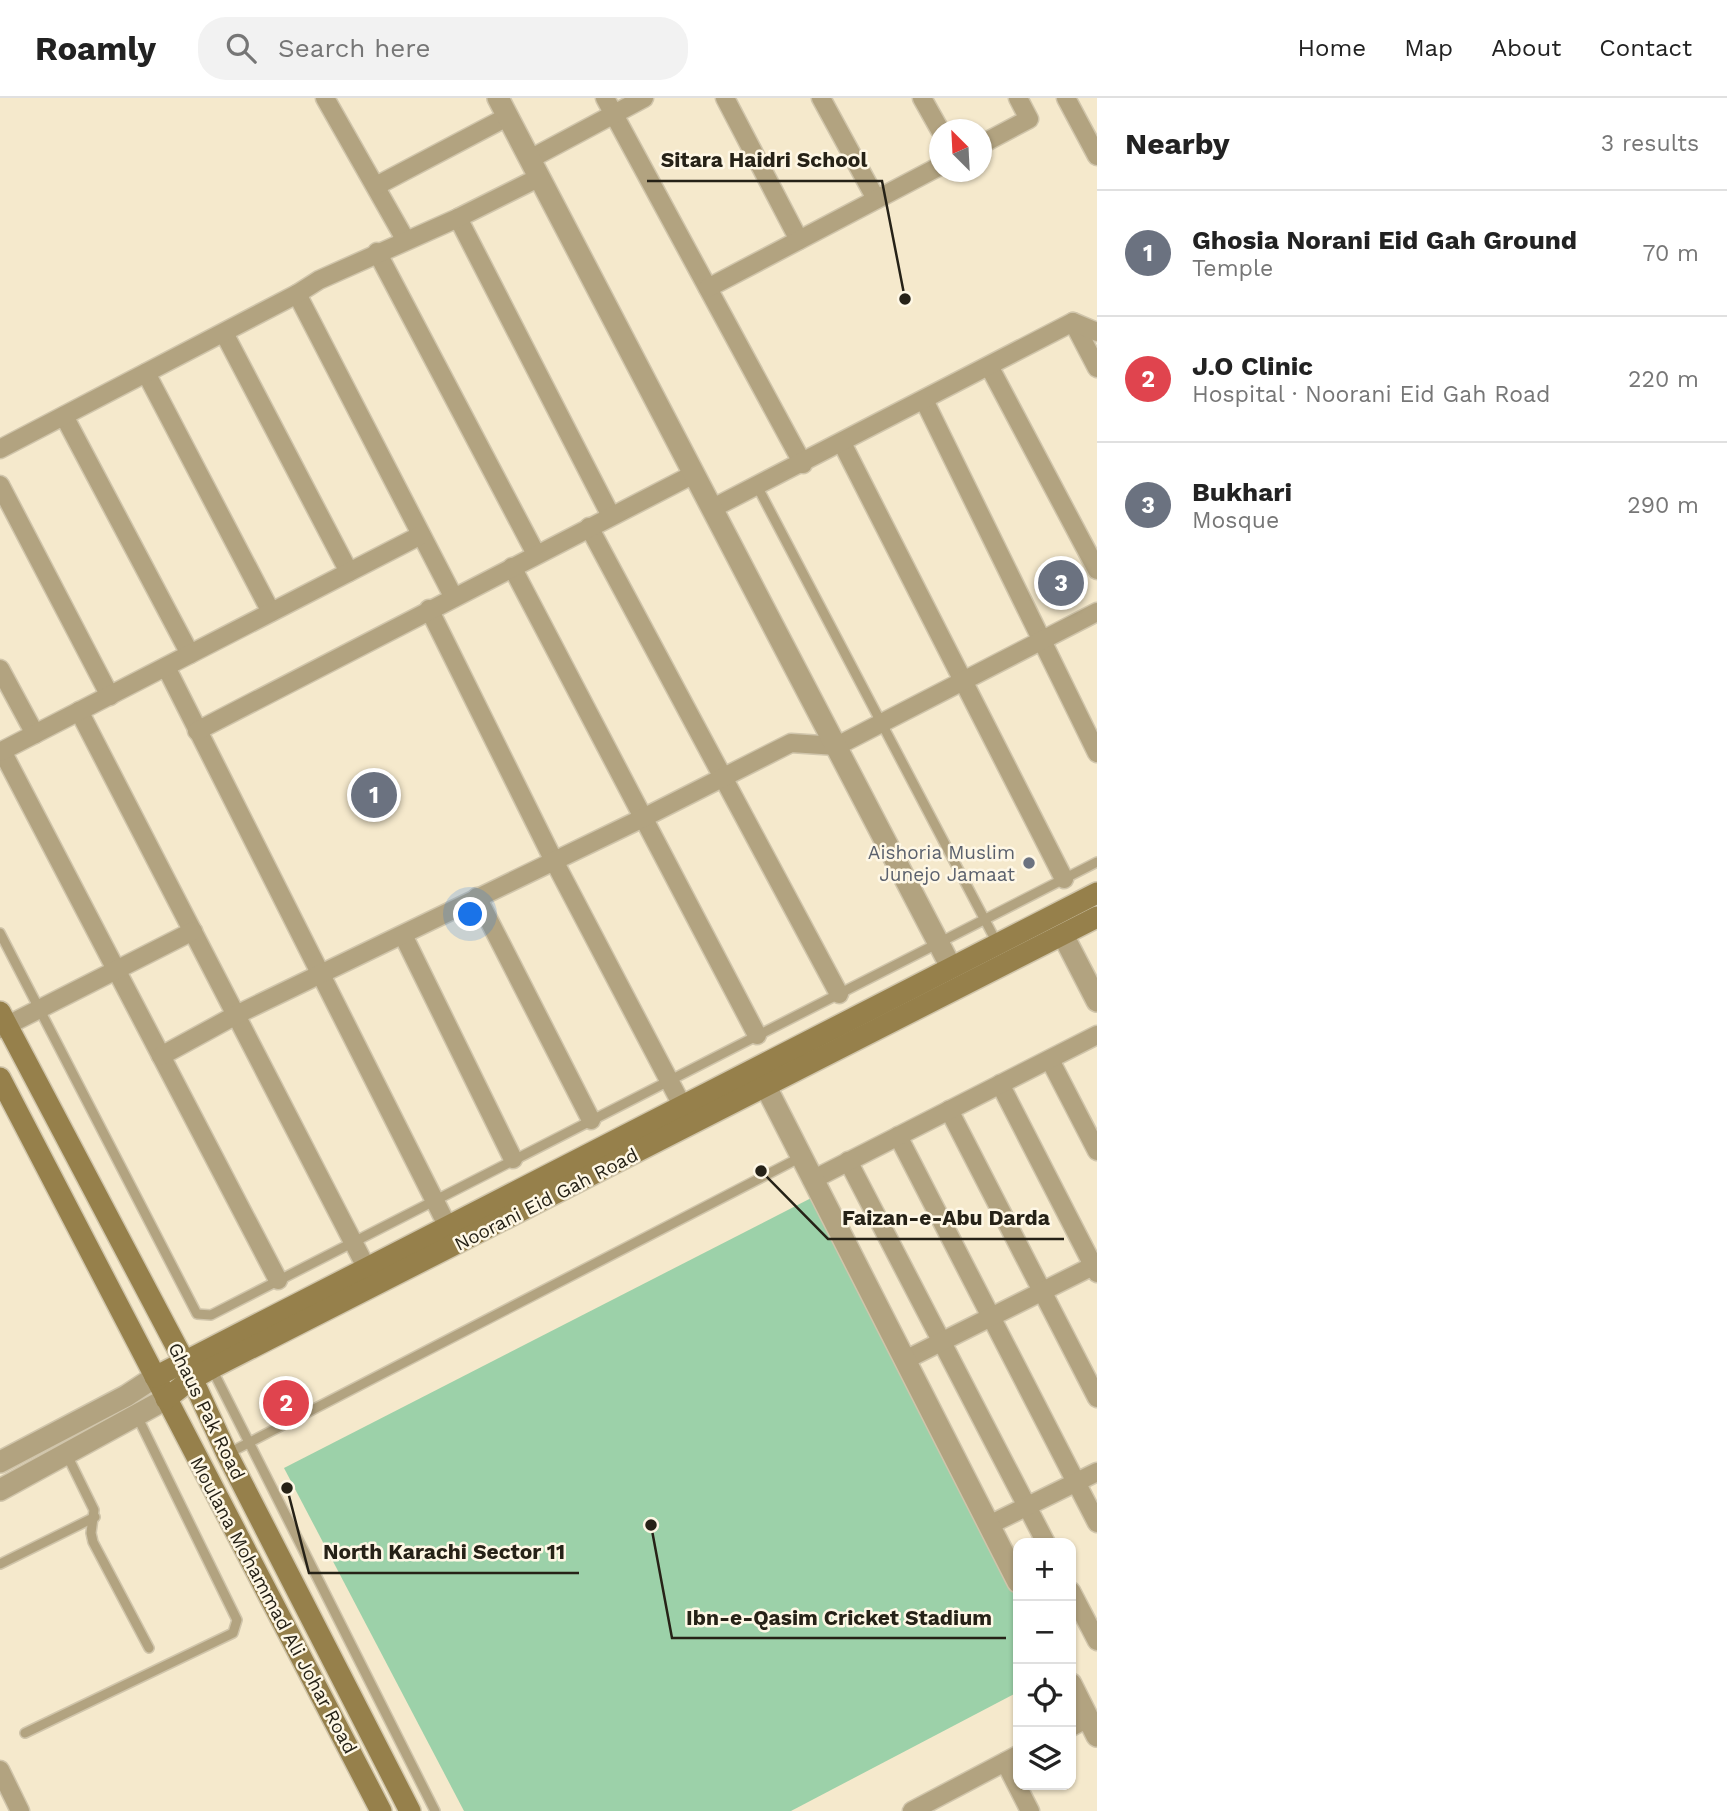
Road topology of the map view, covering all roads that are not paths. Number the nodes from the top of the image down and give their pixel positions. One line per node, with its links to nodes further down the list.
1 (325, 98): 15 (street)
2 (644, 98): 8 (street)
3 (725, 98): 19 (street)
4 (821, 98): 16 (street)
5 (922, 98): 10 (street)
6 (1066, 98): 12 (street)
7 (1024, 100): 11 (street)
8 (609, 106): 13 (street); 21 (street)
9 (503, 107): 13 (street); 15 (street)
10 (934, 119)
11 (992, 139)
12 (1097, 156)
13 (535, 168): 17 (street); 34 (street)
14 (929, 172): 16 (street)
15 (376, 186): 18 (street)
16 (876, 200): 19 (street)
17 (458, 218): 18 (street); 38 (street)
18 (405, 239): 20 (street)
19 (799, 240): 21 (street)
20 (377, 252): 22 (street); 41 (street)
21 (708, 288): 33 (street)
22 (298, 295): 25 (street); 40 (street)
23 (1073, 322): 24 (street); 26 (street); 27 (street)
24 (1097, 332)
25 (224, 333): 28 (street); 44 (street)
26 (989, 366): 29 (street); 43 (street)
27 (1097, 368)
28 (146, 373): 30 (street); 47 (street)
29 (924, 400): 31 (street); 49 (street)
30 (64, 416): 32 (street); 50 (street)
31 (842, 443): 33 (street); 53 (street)
32 (0, 449)
33 (803, 464): 36 (street)
34 (694, 474): 37 (street); 38 (street)
35 (0, 485): 54 (street)
36 (757, 486): 37 (street); 56 (lane)
37 (713, 509): 59 (street)
38 (611, 516): 39 (street)
39 (589, 527): 41 (street); 62 (street)
40 (421, 535): 44 (street); 45 (street)
41 (536, 554): 42 (street)
42 (512, 567): 45 (street); 63 (street)
43 (1097, 570)
44 (349, 572): 47 (street)
45 (453, 596): 46 (street)
46 (429, 609): 57 (street); 64 (street)
47 (271, 612): 50 (street)
48 (1097, 612): 49 (street)
49 (1042, 640): 53 (street); 61 (street)
50 (190, 654): 51 (street)
51 (166, 667): 54 (street); 57 (street)
52 (0, 669): 58 (street)
53 (963, 681): 56 (street); 66 (street)
54 (110, 696): 55 (street)
55 (79, 712): 58 (street); 71 (street)
56 (883, 723): 59 (street); 70 (lane)
57 (197, 731): 79 (street)
58 (35, 734): 60 (street)
59 (837, 746): 62 (street); 75 (street)
60 (1, 752): 78 (street)
61 (1097, 753)
62 (723, 777): 63 (street); 80 (street)
63 (643, 818): 64 (street); 85 (street)
64 (553, 859): 68 (street); 90 (street)
65 (1097, 862): 66 (lane)
66 (1064, 879): 70 (lane)
67 (1097, 893): 76 (main road, Noorani Eid Gah Road)
68 (477, 897): 73 (street); 95 (street)
69 (1097, 917): 74 (main road, Noorani Eid Gah Road)
70 (984, 920): 75 (lane); 76 (lane)
71 (193, 932): 78 (street); 83 (street)
72 (0, 933): 82 (lane)
73 (403, 934): 79 (street); 99 (street)
74 (1063, 935): 81 (street); 92 (main road, Noorani Eid Gah Road)
75 (940, 942): 77 (street); 80 (lane)
76 (997, 944): 77 (main road, Noorani Eid Gah Road)
77 (951, 967): 93 (main road, Noorani Eid Gah Road)
78 (116, 970): 82 (street); 87 (street)
79 (322, 974): 83 (street); 102 (street)
80 (839, 994): 85 (lane)
81 (1097, 1001)
82 (39, 1010): 84 (street); 107 (lane)
83 (236, 1015): 87 (street); 104 (street)
84 (2, 1023): 113 (main road, Ghaus Pak Road)
85 (757, 1035): 90 (lane)
86 (1097, 1035): 88 (street)
87 (161, 1056): 107 (street)
88 (1049, 1060): 91 (street); 97 (street)
89 (0, 1078): 114 (main road)
90 (669, 1080): 93 (street); 95 (lane)
91 (1000, 1084): 94 (street); 105 (street)
92 (766, 1087): 98 (street); 112 (main road, Noorani Eid Gah Road)
93 (683, 1107): 103 (main road, Noorani Eid Gah Road)
94 (949, 1110): 96 (street); 108 (street)
95 (591, 1120): 99 (lane)
96 (898, 1136): 100 (street); 109 (street)
97 (1097, 1152)
98 (802, 1156): 101 (street); 118 (lane)
99 (513, 1160): 102 (lane)
100 (848, 1161): 101 (street); 110 (street)
101 (812, 1180): 111 (street)
102 (435, 1199): 103 (street); 104 (lane)
103 (448, 1227): 106 (main road, Noorani Eid Gah Road)
104 (353, 1242): 106 (street); 107 (lane)
105 (1096, 1268): 108 (street)
106 (367, 1269): 113 (main road, Noorani Eid Gah Road)
107 (278, 1280)
108 (1042, 1291): 109 (street); 115 (street)
109 (991, 1317): 110 (street); 123 (street)
110 (942, 1342): 111 (street); 125 (street)
111 (905, 1360): 128 (street)
112 (212, 1368): 113 (main road, Noorani Eid Gah Road); 118 (lane)
113 (187, 1370): 114 (main road, Noorani Eid Gah Road); 116 (main road, Noorani Eid Gah Road); 120 (main road, Ghaus Pak Road)
114 (155, 1377): 116 (main road, Moulana Mohammad Ali Johar Road); 117 (street, Noorani Eid Gah Road)
115 (1097, 1398)
116 (166, 1399): 117 (street, Noorani Eid Gah Road); 142 (main road, Moulana Mohammad Ali Johar Road)
117 (131, 1404): 119 (street, Noorani Eid Gah Road); 121 (street, Noorani Eid Gah Road); 137 (lane)
118 (248, 1443): 120 (lane); 144 (lane)
119 (65, 1452): 124 (street, Noorani Eid Gah Road); 126 (lane)
120 (227, 1454): 143 (main road, Ghaus Pak Road)
121 (0, 1462)
122 (1097, 1472): 123 (street)
123 (1076, 1483): 125 (street); 127 (street)
124 (0, 1490)
125 (1027, 1507): 128 (street); 129 (street)
126 (95, 1517): 130 (lane); 134 (lane)
127 (1097, 1523)
128 (989, 1525): 131 (street)
129 (1043, 1538)
130 (0, 1564)
131 (1013, 1571)
132 (1076, 1601): 133 (street)
133 (1097, 1641)
134 (149, 1648)
135 (1076, 1699): 136 (street)
136 (1085, 1727)
137 (25, 1733)
138 (1012, 1759): 140 (street); 146 (street)
139 (0, 1770): 141 (street)
140 (939, 1805): 145 (street)
141 (20, 1811)
142 (381, 1811)
143 (410, 1811)
144 (435, 1811)
145 (912, 1811)
146 (1030, 1811)

